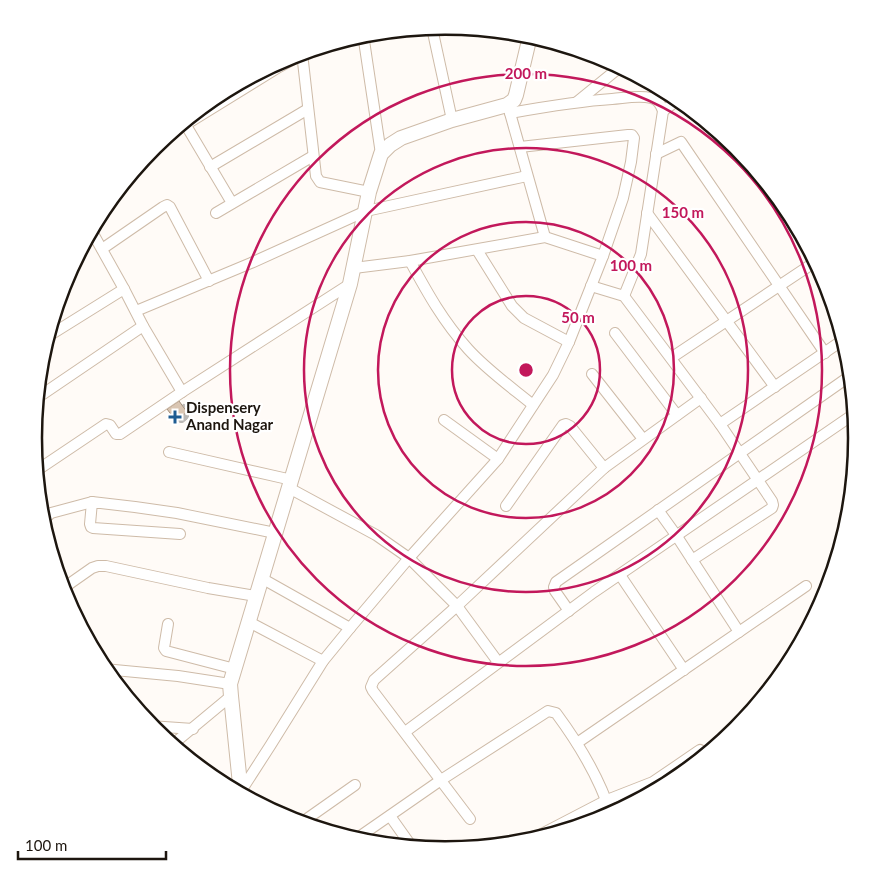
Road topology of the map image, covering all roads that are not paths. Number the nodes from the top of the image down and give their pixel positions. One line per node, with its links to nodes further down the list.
1 (434, 35): 11 (street)
2 (364, 43): 14 (street)
3 (528, 44): 9 (street)
4 (303, 61): 8 (street)
5 (613, 73): 6 (street)
6 (577, 102): 9 (street); 10 (street)
7 (671, 105): 10 (street)
8 (308, 109): 16 (street); 17 (street)
9 (508, 109): 11 (street); 13 (street)
10 (663, 111): 15 (street)
11 (452, 120): 14 (street)
12 (187, 128): 17 (street)
13 (520, 148): 18 (street); 28 (street)
14 (380, 154): 19 (street)
15 (656, 154): 23 (street); 35 (street)
16 (313, 156): 19 (street); 20 (street)
17 (210, 167): 20 (street)
18 (528, 176): 21 (street); 24 (street)
19 (369, 192): 21 (street)
20 (232, 203): 22 (street)
21 (366, 211): 31 (street); 32 (street)
22 (216, 213)
23 (647, 213): 37 (street); 39 (street)
24 (545, 237): 27 (street); 28 (street)
25 (94, 239): 26 (street)
26 (102, 250): 32 (street); 36 (street)
27 (477, 250): 29 (street); 43 (street)
28 (603, 256): 34 (street)
29 (410, 261): 31 (street); 53 (street)
30 (809, 266): 35 (street)
31 (354, 268): 33 (street)
32 (209, 281): 38 (street)
33 (350, 284): 50 (street); 65 (street)
34 (591, 286): 37 (street); 43 (street)
35 (779, 286): 39 (street); 45 (street)
36 (124, 289): 38 (street); 41 (street)
37 (624, 296): 46 (street)
38 (136, 311): 40 (street)
39 (726, 321): 46 (street); 49 (street)
40 (143, 326): 50 (street); 51 (street)
41 (56, 332)
42 (615, 333): 54 (street)
43 (569, 342): 53 (street)
44 (837, 345): 45 (street)
45 (825, 353): 49 (street)
46 (671, 358): 52 (street)
47 (592, 374): 58 (street)
48 (843, 381): 60 (street)
49 (775, 387): 57 (street)
50 (182, 392): 62 (street)
51 (44, 393)
52 (701, 398): 54 (street); 57 (street)
53 (533, 405): 61 (street)
54 (677, 415): 58 (street)
55 (847, 419): 64 (street)
56 (444, 420): 61 (street)
57 (720, 424): 60 (street)
58 (643, 439): 63 (street)
59 (169, 452): 65 (street)
60 (739, 453): 64 (street); 68 (street)
61 (498, 459): 73 (street)
62 (42, 467)
63 (604, 468): 67 (street); 80 (street)
64 (758, 480): 72 (street); 74 (street)
65 (290, 484): 70 (street); 73 (street)
66 (92, 502): 69 (street); 70 (street); 71 (street)
67 (506, 506)
68 (658, 510): 72 (street); 81 (street)
69 (49, 515)
70 (275, 533): 76 (street)
71 (180, 534)
72 (676, 535): 74 (street); 75 (street)
73 (409, 558): 80 (street); 84 (street)
74 (692, 560): 85 (street)
75 (620, 575): 81 (street); 90 (street)
76 (263, 579): 79 (street); 84 (street)
77 (69, 584): 79 (street)
78 (806, 586): 85 (street)
79 (256, 596): 82 (street)
80 (457, 606): 87 (street); 94 (street)
81 (569, 611): 87 (street)
82 (249, 622): 86 (street); 88 (street)
83 (168, 624): 88 (street)
84 (350, 628): 86 (street)
85 (739, 632): 90 (street)
86 (323, 662): 102 (street)
87 (498, 662): 94 (street)
88 (235, 668): 91 (street)
89 (115, 670): 91 (street)
90 (684, 670): 96 (street)
91 (230, 690): 93 (street); 100 (street)
92 (164, 727): 93 (street)
93 (193, 729): 95 (street)
94 (405, 732): 99 (street)
95 (180, 742)
96 (577, 743): 99 (street); 104 (street)
97 (697, 752): 98 (street)
98 (686, 761)
99 (441, 780): 106 (street); 108 (street)
100 (240, 785)
101 (355, 785): 107 (street)
102 (244, 787)
103 (640, 790): 104 (street)
104 (607, 800): 105 (street); 109 (street)
105 (609, 806)
106 (390, 816): 110 (street); 111 (street)
107 (309, 818)
108 (470, 819)
109 (562, 823)
110 (365, 833)
111 (406, 839)

